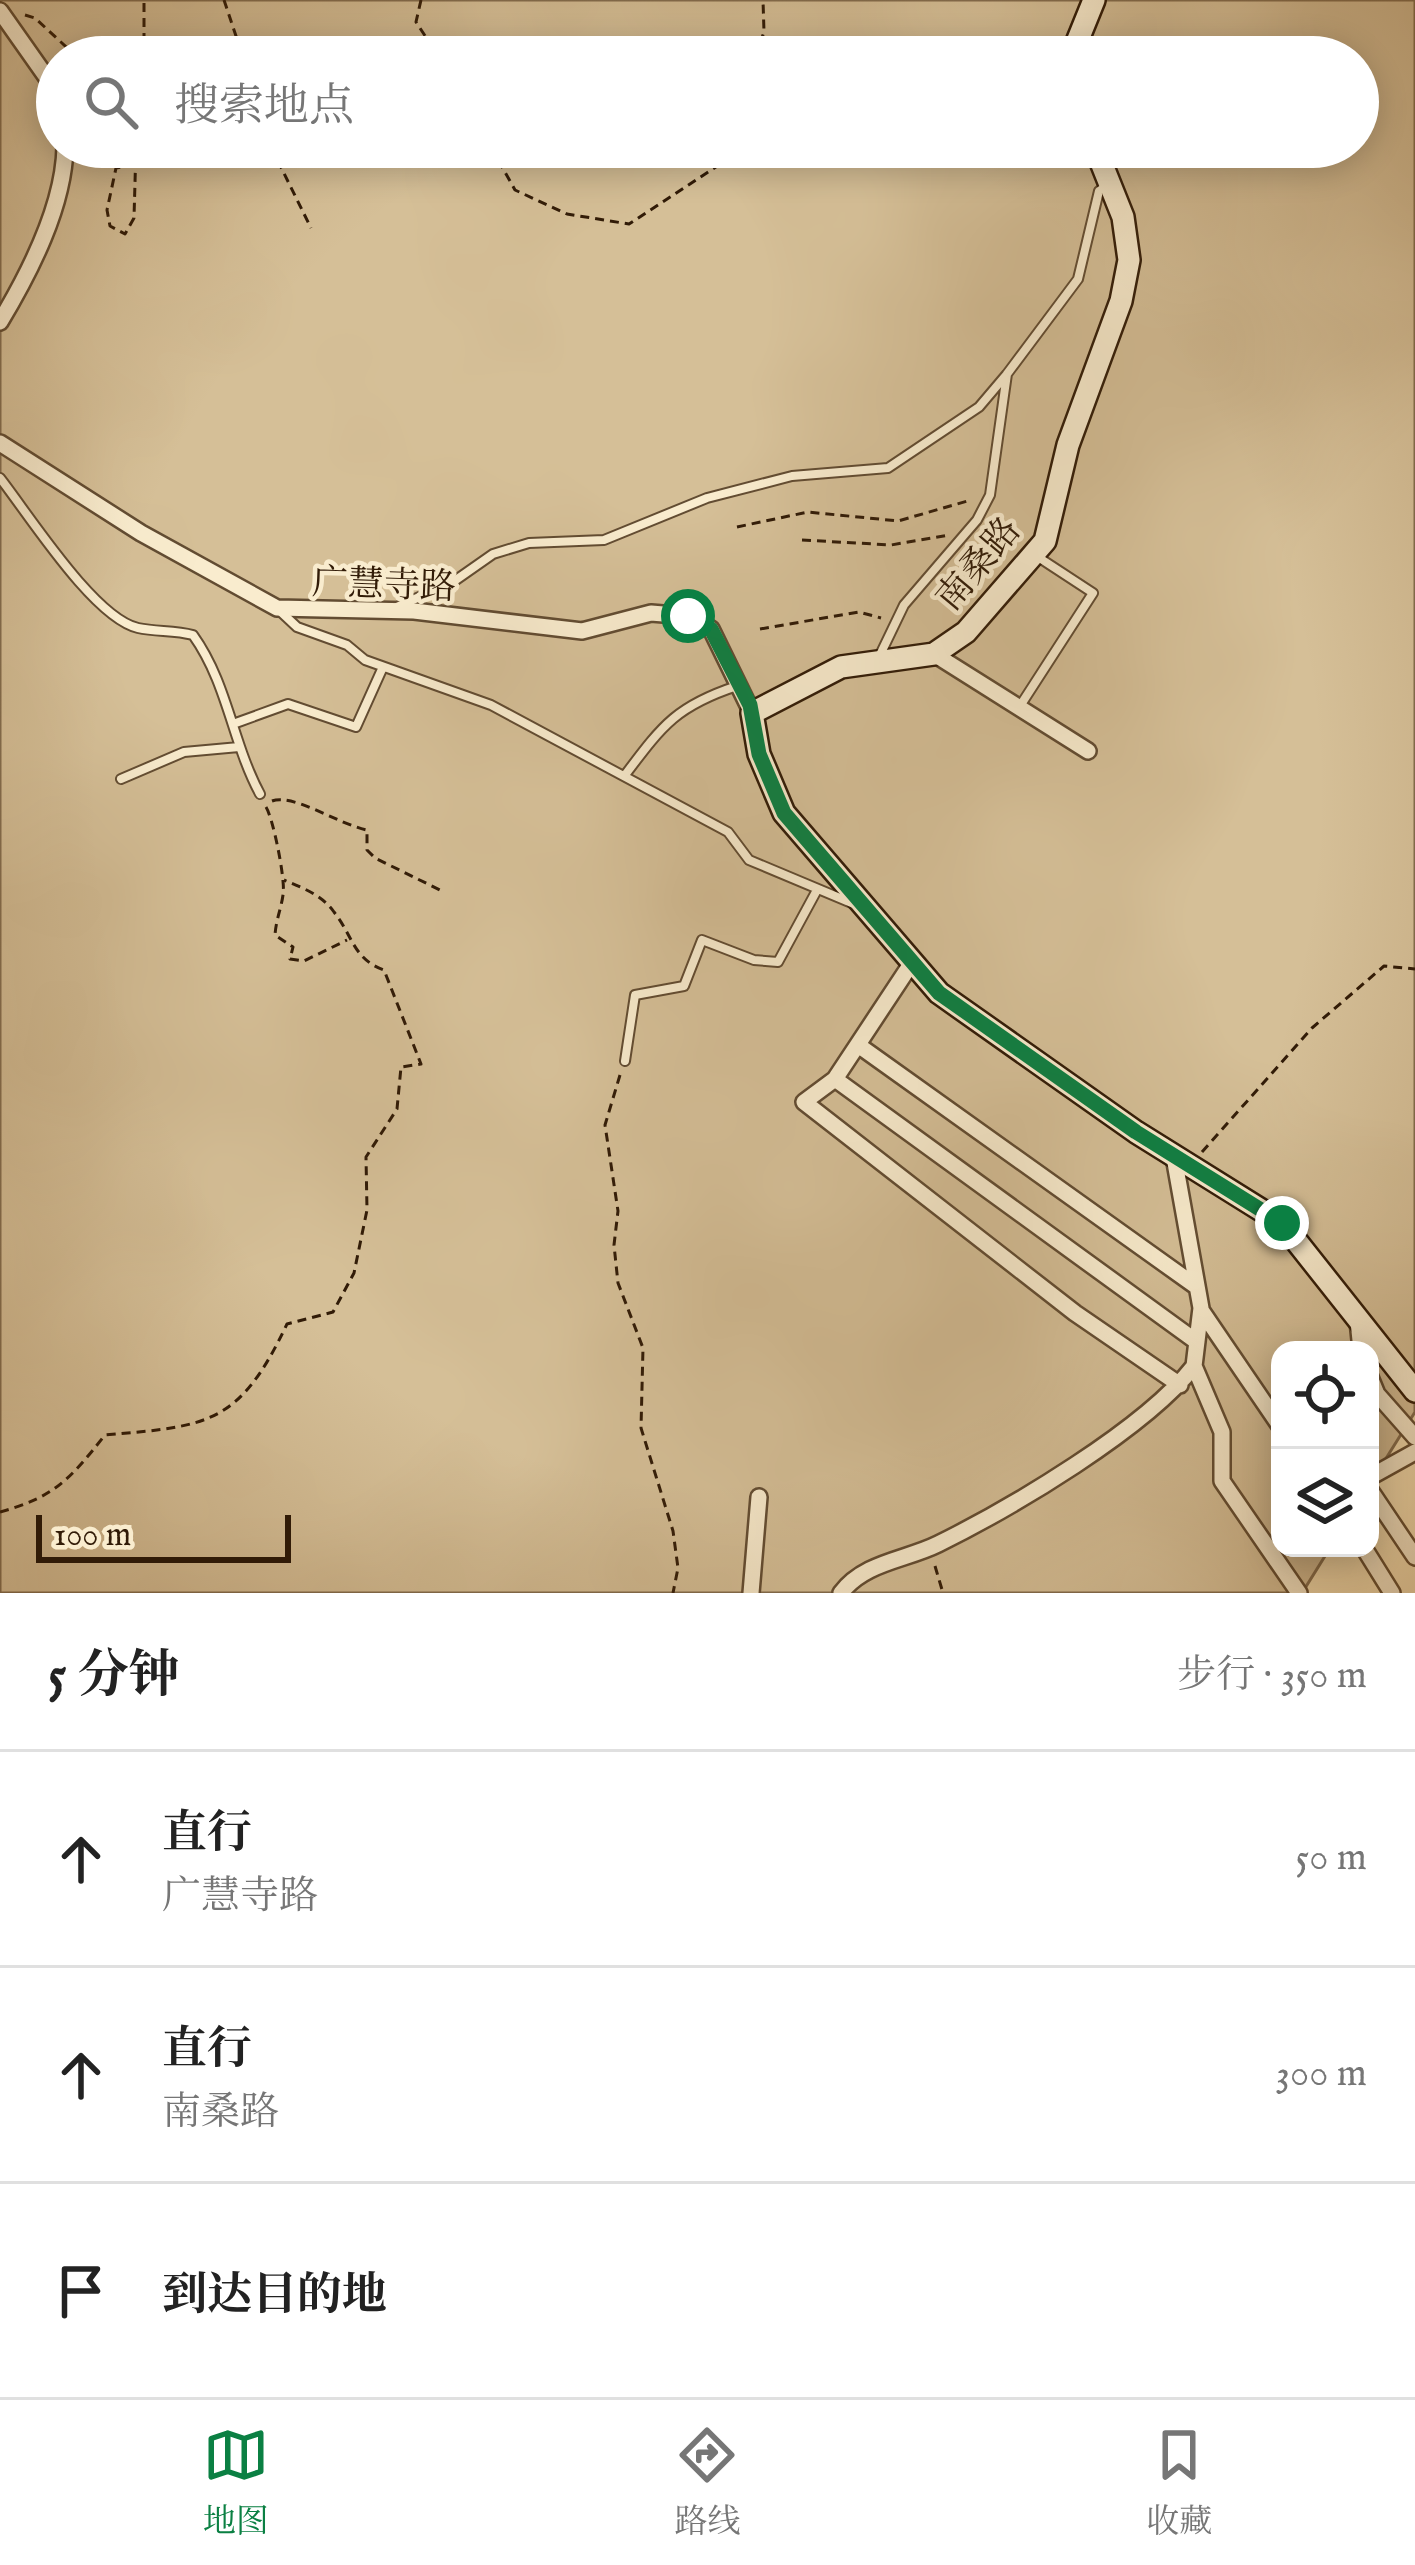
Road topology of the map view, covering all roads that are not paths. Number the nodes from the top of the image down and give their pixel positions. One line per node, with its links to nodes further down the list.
1 (1094, 0): 3 (street)
2 (9, 12): 4 (street)
3 (1079, 36)
4 (36, 57)
5 (61, 168): 8 (street)
6 (1104, 168): 7 (street, 南桑路)
7 (1111, 183): 9 (lane); 12 (street, 南桑路)
8 (0, 322)
9 (1007, 374): 14 (lane); 16 (lane)
10 (0, 443): 13 (street, 广慧寺路)
11 (0, 478): 21 (lane)
12 (1034, 554): 15 (street, 南桑路); 19 (lane)
13 (277, 608): 14 (street, 广慧寺路); 17 (lane)
14 (385, 611): 18 (street, 广慧寺路)
15 (934, 654): 16 (street, 南桑路); 19 (street)
16 (878, 658): 20 (street, 南桑路)
17 (383, 667): 21 (lane); 24 (lane)
18 (739, 685): 20 (street, 广慧寺路); 24 (lane)
19 (1019, 708): 23 (street)
20 (752, 713): 28 (street)
21 (233, 724): 22 (lane)
22 (239, 747): 25 (lane); 26 (lane)
23 (1088, 751)
24 (625, 775): 27 (lane)
25 (121, 779)
26 (262, 799)
27 (817, 890): 28 (lane); 31 (lane)
28 (873, 911): 29 (street)
29 (913, 961): 30 (street); 33 (street)
30 (858, 1046): 32 (street); 34 (street)
31 (625, 1061)
32 (835, 1079): 38 (street); 40 (street)
33 (1182, 1162): 34 (street); 36 (street)
34 (1197, 1287): 35 (street)
35 (1201, 1308): 38 (street); 43 (street)
36 (1357, 1318): 37 (street); 41 (street)
37 (1360, 1341)
38 (1197, 1342): 39 (street)
39 (1195, 1366): 40 (street); 53 (street)
40 (1180, 1384): 52 (street)
41 (1415, 1391)
42 (1379, 1396): 44 (street)
43 (1271, 1413)
44 (1415, 1437)
45 (1415, 1452): 46 (street)
46 (1379, 1472)
47 (759, 1497): 51 (street)
48 (1379, 1503): 49 (street)
49 (1415, 1556)
50 (1370, 1557): 54 (street)
51 (751, 1593)
52 (841, 1593)
53 (1300, 1593)
54 (1392, 1593)

